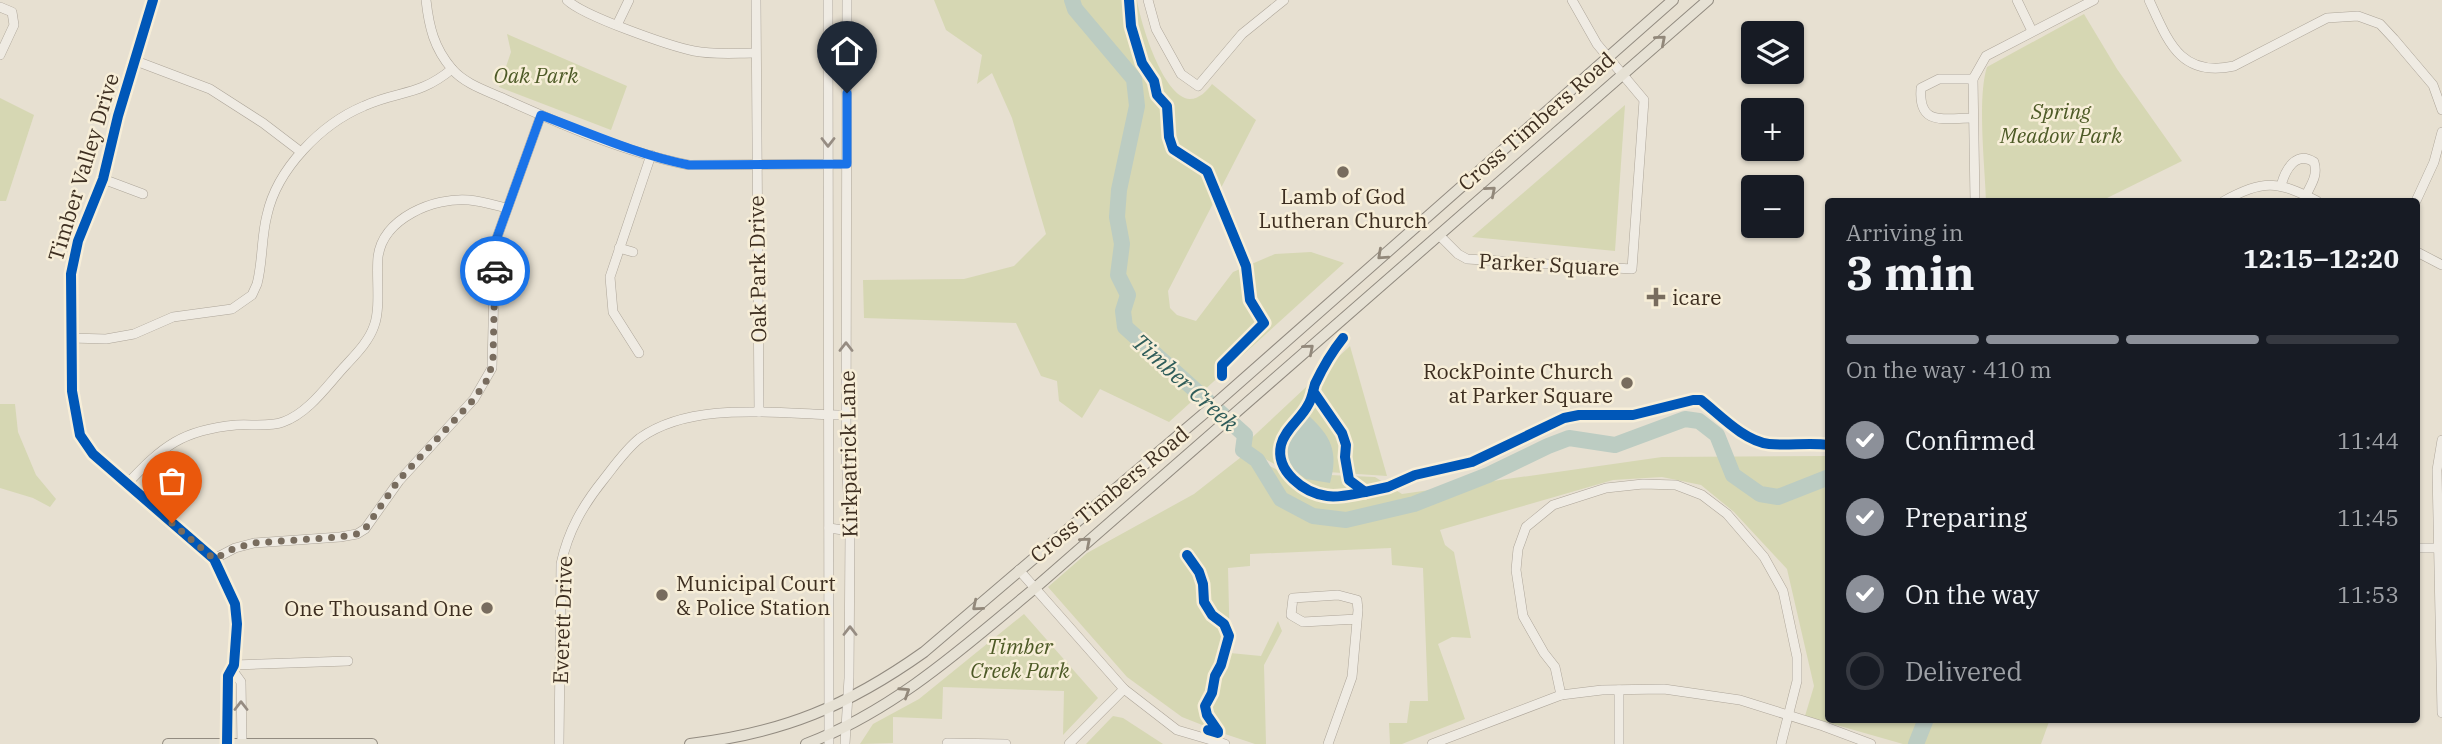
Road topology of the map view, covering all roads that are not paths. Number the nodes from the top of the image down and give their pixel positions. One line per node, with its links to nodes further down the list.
1 (153, 0): 22 (street, Timber Valley Drive)
2 (426, 0): 23 (street)
3 (567, 0): 17 (street)
4 (629, 0): 17 (street)
5 (756, 0): 19 (street, Oak Park Drive)
6 (828, 0): 32 (street, Kirkpatrick Lane, one-way to 32)
7 (847, 0): 33 (street, Kirkpatrick Lane)
8 (1148, 0): 9 (street)
9 (1284, 0)
10 (1572, 0): 21 (street)
11 (1674, 0): 21 (main road, Cross Timbers Road)
12 (1708, 0): 24 (main road, Cross Timbers Road, one-way to 12)
13 (2017, 0): 18 (street)
14 (2094, 0): 18 (street)
15 (2149, 0): 26 (street)
16 (0, 7): 20 (street)
17 (617, 25): 19 (street)
18 (2032, 31): 25 (street)
19 (755, 53): 34 (street, Oak Park Drive)
20 (0, 55)
21 (1608, 58): 24 (street); 44 (main road, Cross Timbers Road)
22 (136, 61): 30 (street); 35 (street, Timber Valley Drive)
23 (452, 69): 27 (street); 30 (street)
24 (1622, 75): 45 (main road, Cross Timbers Road, one-way to 24); 45 (street, Parker Square)
25 (1973, 79): 28 (street); 28 (street)
26 (2442, 110)
27 (541, 115): 31 (street); 43 (street)
28 (1973, 118): 39 (street)
29 (2442, 132): 42 (street)
30 (301, 152): 50 (street)
31 (651, 155): 34 (street); 46 (street)
32 (828, 164): 33 (street); 34 (street); 53 (street, Kirkpatrick Lane)
33 (847, 164): 54 (street, Kirkpatrick Lane, one-way to 33)
34 (757, 165): 52 (street, Oak Park Drive)
35 (103, 179): 37 (street); 50 (street, Timber Valley Drive)
36 (2281, 186): 38 (street); 38 (street); 40 (street)
37 (143, 194)
38 (2306, 195): 41 (street)
39 (1975, 198)
40 (2230, 198)
41 (2312, 198)
42 (2417, 198)
43 (506, 208): 56 (street); 61 (street)
44 (1425, 216): 45 (main road); 62 (main road, Cross Timbers Road, one-way to 62)
45 (1439, 235): 63 (main road, Cross Timbers Road, one-way to 45)
46 (619, 248): 47 (street); 51 (street)
47 (633, 252)
48 (2420, 254): 49 (street)
49 (2442, 265)
50 (71, 338): 56 (street, Timber Valley Drive)
51 (639, 353)
52 (759, 412): 53 (street, Everett Drive); 84 (street, Everett Drive)
53 (829, 415): 54 (street, Everett Drive); 57 (street, Kirkpatrick Lane)
54 (846, 415): 58 (street, Kirkpatrick Lane)
55 (2442, 440): 60 (street)
56 (127, 484): 61 (street, Timber Valley Drive)
57 (829, 528): 58 (street); 72 (street, Kirkpatrick Lane)
58 (850, 531): 71 (street, Kirkpatrick Lane, one-way to 58)
59 (2420, 548): 60 (street)
60 (2440, 548): 67 (street)
61 (214, 559): 66 (street, Timber Valley Drive)
62 (1019, 570): 63 (street); 71 (main road, Cross Timbers Road, one-way to 71)
63 (1035, 588): 68 (street); 75 (main road, Cross Timbers Road, one-way to 63)
64 (1357, 619): 64 (street); 92 (street)
65 (348, 661): 66 (street)
66 (234, 668): 81 (street, Timber Valley Drive); 82 (street, Timber Valley Drive, one-way to 66)
67 (2441, 675): 73 (street)
68 (1124, 689): 76 (street); 89 (street)
69 (1619, 690): 70 (street); 74 (street); 94 (street)
70 (1561, 695): 74 (street); 93 (street)
71 (848, 699): 72 (main road, Cross Timbers Road); 75 (street, Kirkpatrick Lane)
72 (829, 709): 77 (street, Kirkpatrick Lane); 85 (main road, Cross Timbers Road)
73 (2442, 713)
74 (1789, 715): 95 (street); 96 (street)
75 (846, 726): 77 (main road, Cross Timbers Road); 87 (street, Kirkpatrick Lane)
76 (1189, 733): 90 (street); 91 (street)
77 (829, 740): 86 (main road, Cross Timbers Road)
78 (278, 743): 82 (main road); 83 (main road)
79 (947, 743): 88 (street)
80 (168, 744): 81 (main road)
81 (228, 744): 82 (main road)
82 (242, 744)
83 (372, 744)
84 (559, 744)
85 (690, 744)
86 (806, 744)
87 (845, 744)
88 (1006, 744)
89 (1069, 744)
90 (1198, 744)
91 (1225, 744)
92 (1328, 744)
93 (1432, 744)
94 (1619, 744)
95 (1781, 744)
96 (1871, 744)

